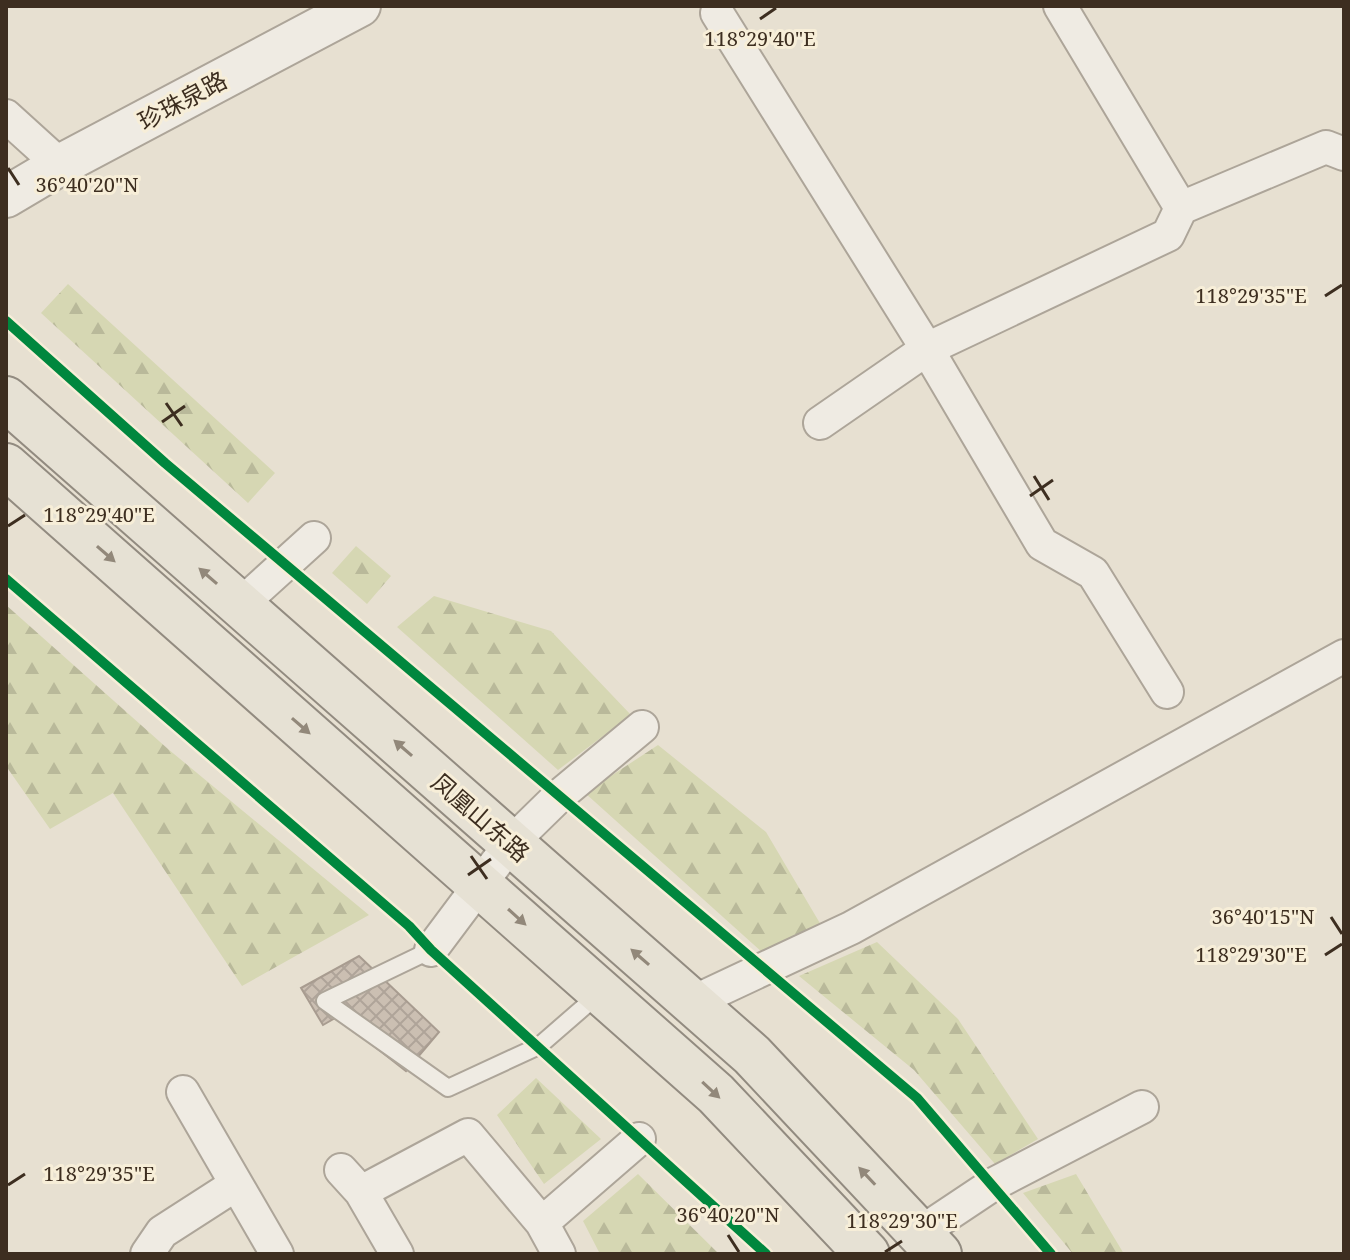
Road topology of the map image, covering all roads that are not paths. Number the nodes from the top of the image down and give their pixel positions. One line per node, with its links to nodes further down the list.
1 (360, 6): 6 (street, 珍珠泉路)
2 (1060, 6): 8 (street)
3 (717, 13): 9 (street)
4 (6, 116): 6 (street)
5 (1344, 154): 8 (street)
6 (60, 165): 7 (street, 珍珠泉路)
7 (6, 197)
8 (1181, 208): 9 (street)
9 (927, 349): 11 (street); 16 (street)
10 (6, 399): 14 (main road, 凤凰山东路, one-way to 10)
11 (820, 423)
12 (6, 466): 19 (main road, one-way to 19)
13 (314, 538): 14 (street)
14 (240, 605): 18 (main road, 凤凰山东路, one-way to 14)
15 (1344, 656): 22 (street)
16 (1167, 692)
17 (642, 727): 18 (street)
18 (511, 843): 19 (street); 22 (main road, 凤凰山东路, one-way to 18)
19 (481, 886): 20 (street); 21 (main road, one-way to 21)
20 (431, 950): 21 (lane)
21 (601, 992): 33 (main road, one-way to 33)
22 (693, 1002): 28 (main road, 凤凰山东路, one-way to 22)
23 (183, 1092): 26 (street)
24 (1142, 1107): 28 (street)
25 (639, 1139): 27 (street)
26 (235, 1185): 29 (street); 30 (street)
27 (542, 1223): 31 (street); 32 (street)
28 (929, 1243)
29 (147, 1254)
30 (277, 1254)
31 (397, 1254)
32 (559, 1254)
33 (867, 1254)

